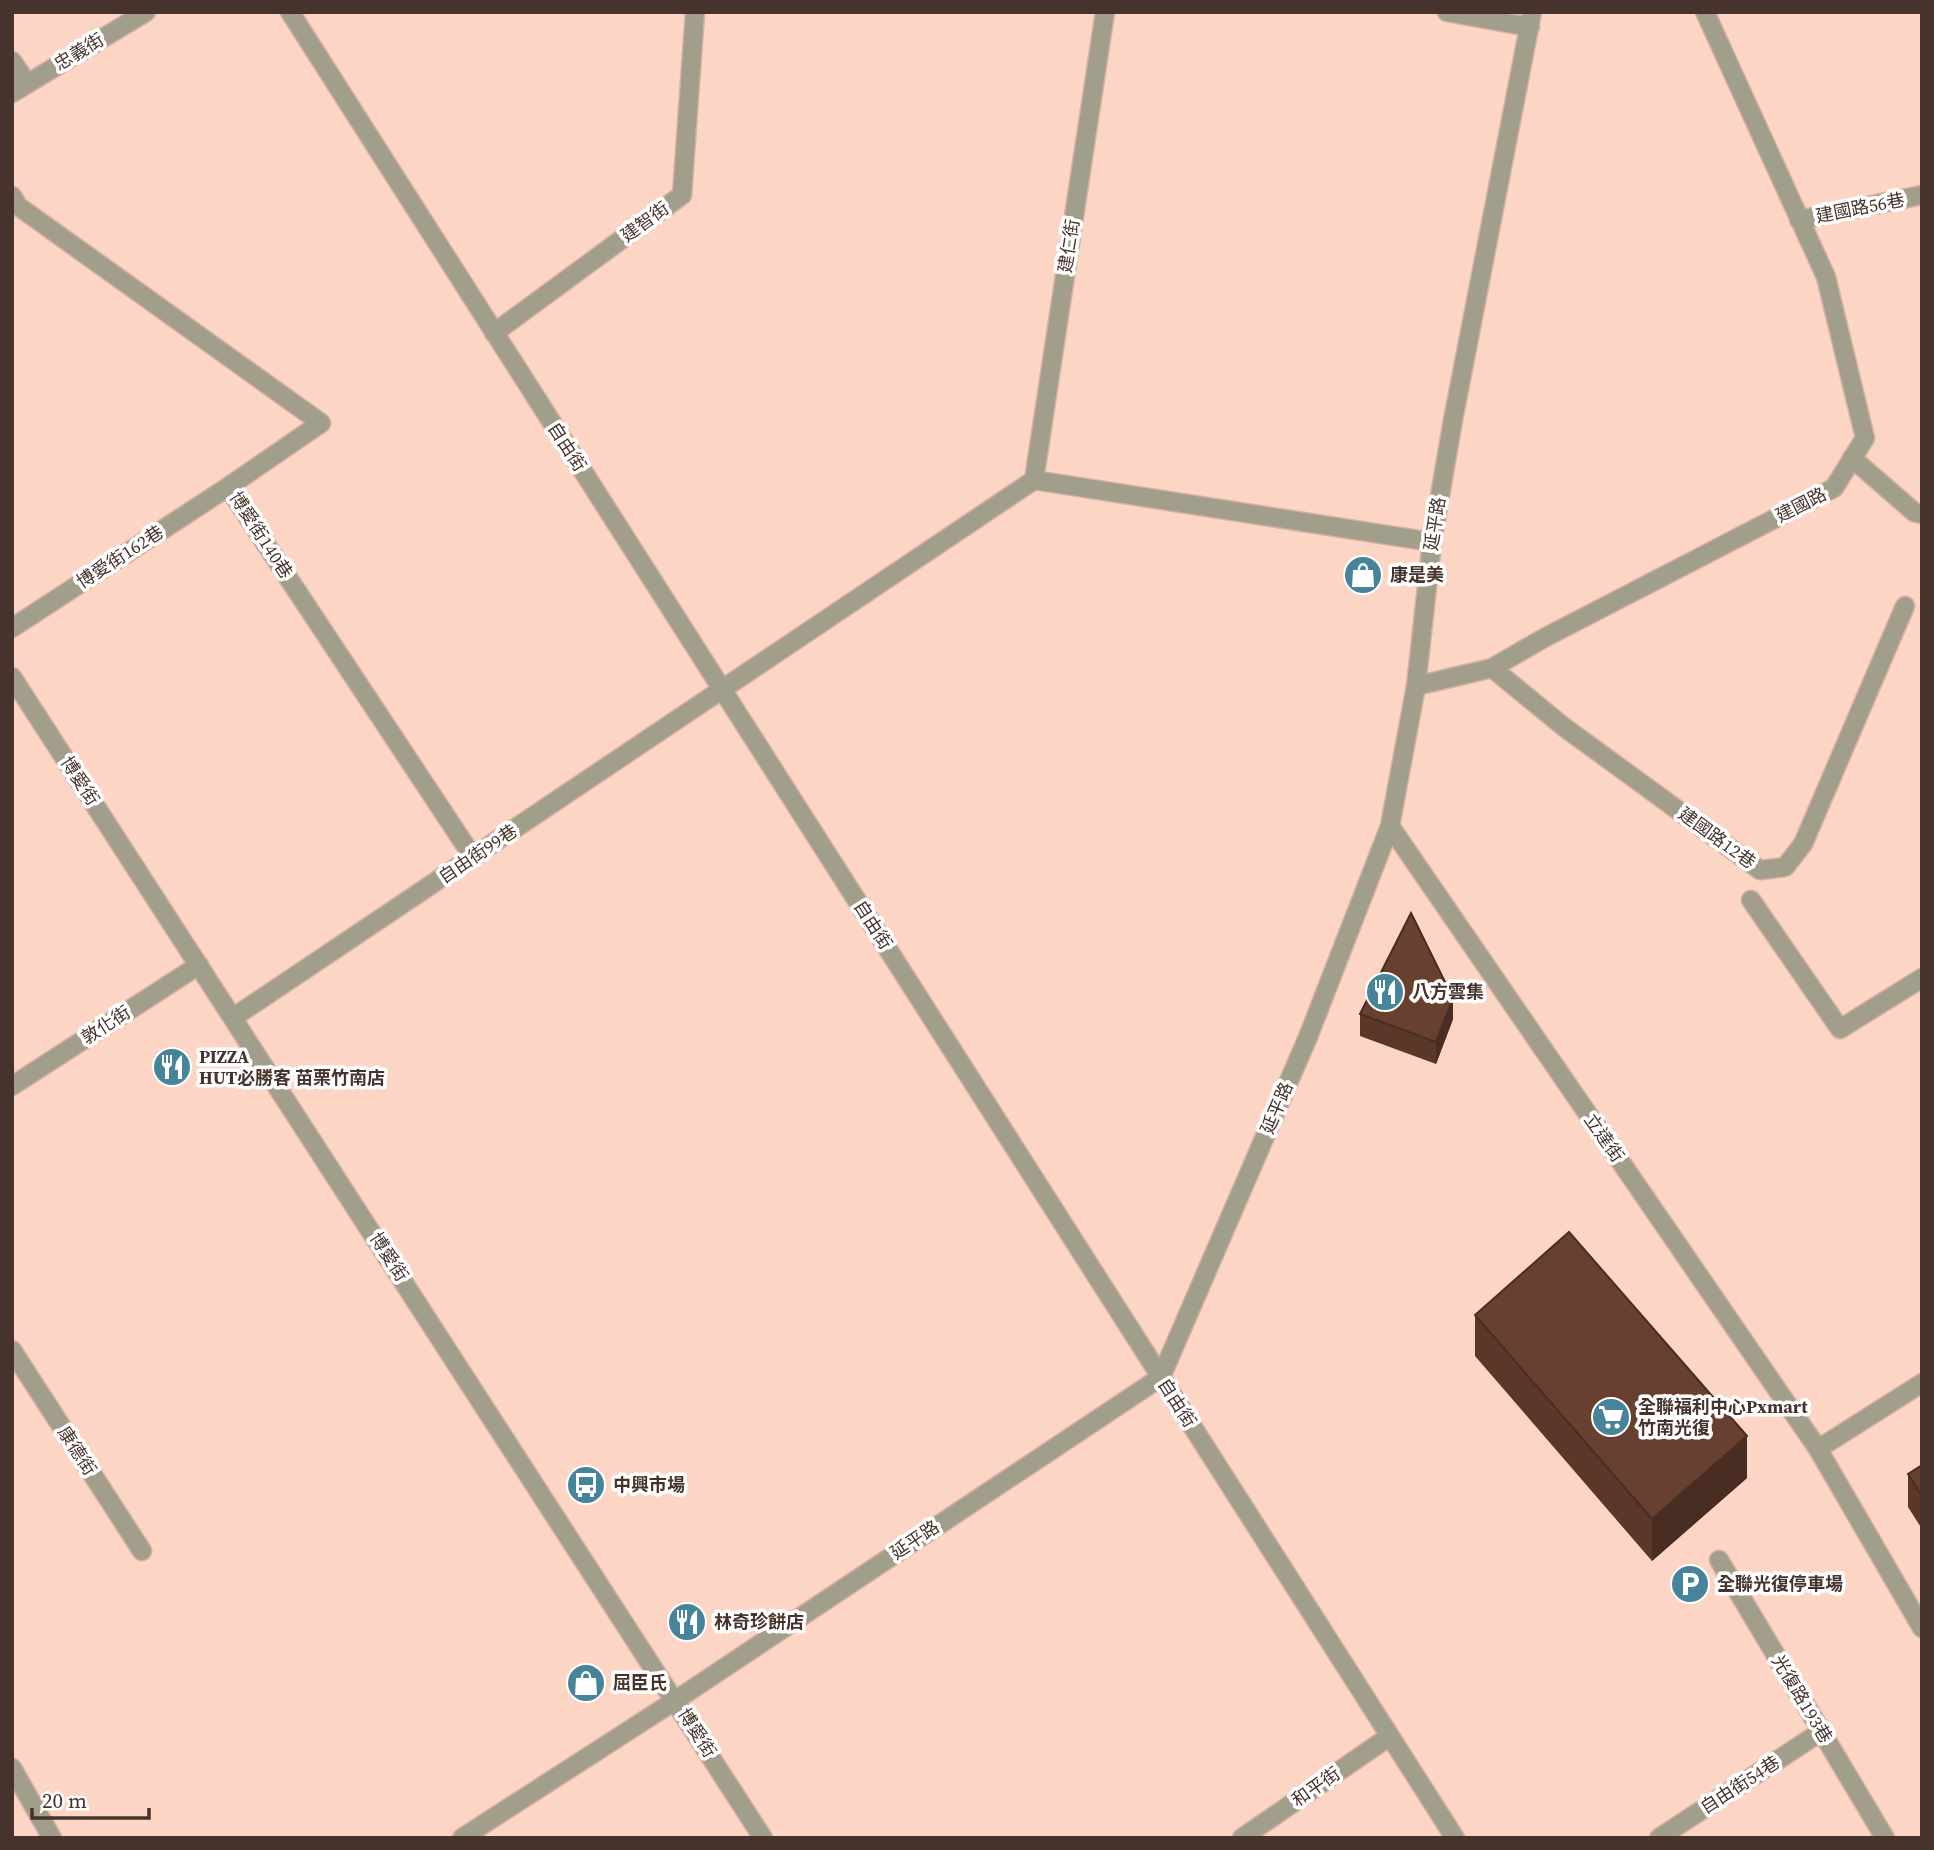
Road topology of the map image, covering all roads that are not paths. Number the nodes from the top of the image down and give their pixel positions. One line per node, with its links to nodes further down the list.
1 (146, 12): 9 (street, 忠義街)
2 (290, 12): 13 (street, 自由街)
3 (695, 12): 13 (street, 建智街)
4 (1105, 12): 15 (street, 建仁街)
5 (1447, 12): 7 (street)
6 (1705, 12): 12 (street, 建國路)
7 (1531, 20): 18 (street, 延平路)
8 (12, 61): 9 (street)
9 (19, 88)
10 (1922, 195): 12 (street, 建國路56巷)
11 (12, 197): 16 (street, 博愛街140巷)
12 (1799, 220): 14 (street, 建國路)
13 (494, 332): 24 (street, 自由街)
14 (1852, 458): 17 (street); 21 (street, 建國路)
15 (1034, 480): 18 (street); 24 (street)
16 (229, 487): 20 (street, 博愛街162巷); 26 (street, 博愛街140巷)
17 (1922, 514)
18 (1432, 542): 23 (street, 延平路)
19 (1905, 606): 21 (street, 建國路12巷)
20 (12, 628)
21 (1492, 668): 23 (street, 建國路)
22 (12, 677): 28 (street, 博愛街)
23 (1416, 686): 25 (street, 延平路)
24 (723, 690): 26 (street, 自由街99巷); 33 (street, 自由街)
25 (1390, 826): 33 (street, 延平路); 35 (street, 立達街)
26 (473, 857): 30 (street, 自由街99巷)
27 (1751, 900): 29 (street)
28 (199, 965): 30 (street, 博愛街); 31 (street, 敦化街)
29 (1922, 978)
30 (233, 1017): 39 (street, 博愛街)
31 (12, 1086)
32 (12, 1350): 36 (street, 康德街)
33 (1161, 1377): 39 (street, 延平路); 41 (street, 自由街)
34 (1922, 1383): 35 (street)
35 (1818, 1449): 38 (street, 立達街)
36 (142, 1551)
37 (1719, 1560): 40 (street, 光復路193巷)
38 (1922, 1628)
39 (676, 1700): 44 (street, 延平路); 45 (street, 博愛街)
40 (1822, 1731): 48 (street, 自由街54巷); 49 (street, 光復路193巷)
41 (1390, 1736): 46 (street, 和平街); 47 (street, 自由街)
42 (12, 1768): 43 (street)
43 (52, 1838)
44 (462, 1838)
45 (763, 1838)
46 (1242, 1838)
47 (1455, 1838)
48 (1659, 1838)
49 (1885, 1838)

